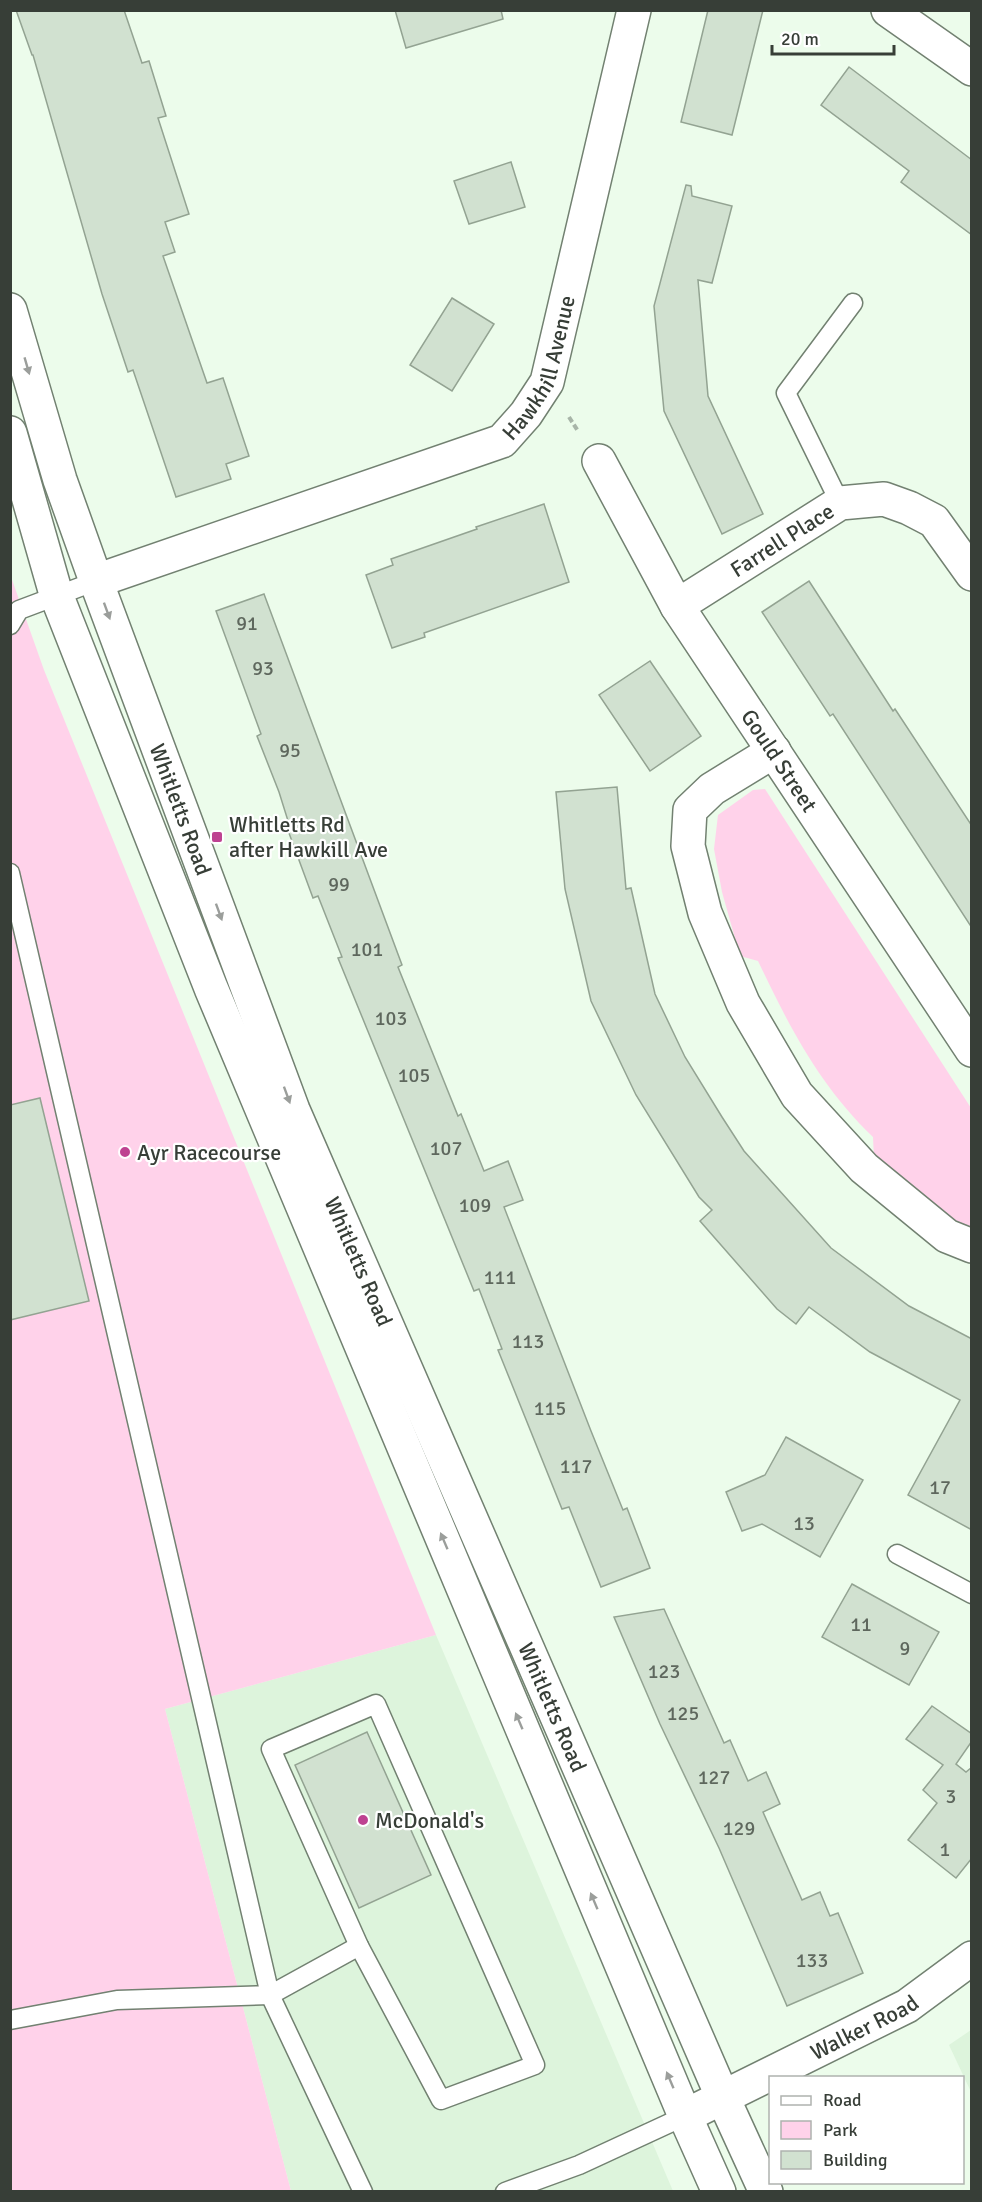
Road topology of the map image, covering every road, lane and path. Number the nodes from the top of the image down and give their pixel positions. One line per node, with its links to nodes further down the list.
1 (634, 10): 6 (main road, Hawkhill Avenue)
2 (888, 10): 3 (main road)
3 (972, 69)
4 (854, 303): 9 (lane)
5 (10, 310): 11 (main road, Whitletts Road, one-way to 11)
6 (547, 382): 8 (path); 11 (main road, Hawkhill Avenue)
7 (10, 433): 12 (main road, Whitletts Road)
8 (599, 461): 13 (main road, Gould Street)
9 (840, 503): 10 (main road, Farrell Place); 13 (main road, Farrell Place)
10 (972, 574)
11 (96, 581): 12 (lane); 25 (main road, Whitletts Road, one-way to 25)
12 (56, 594): 14 (lane); 26 (main road, Whitletts Road, one-way to 12)
13 (677, 606): 15 (main road, Gould Street)
14 (10, 625)
15 (774, 752): 17 (main road, Gould Street); 18 (main road)
16 (10, 873): 23 (lane)
17 (972, 1050)
18 (972, 1246)
19 (897, 1554): 20 (lane)
20 (972, 1594)
21 (359, 1946): 21 (lane); 23 (lane)
22 (972, 1958): 25 (main road, Walker Road)
23 (270, 1995): 24 (lane); 27 (lane)
24 (10, 2020)
25 (723, 2098): 26 (main road, Walker Road); 30 (main road, Whitletts Road)
26 (685, 2115): 28 (lane); 29 (main road, Whitletts Road)
27 (363, 2192)
28 (505, 2192)
29 (719, 2192)
30 (766, 2192)

